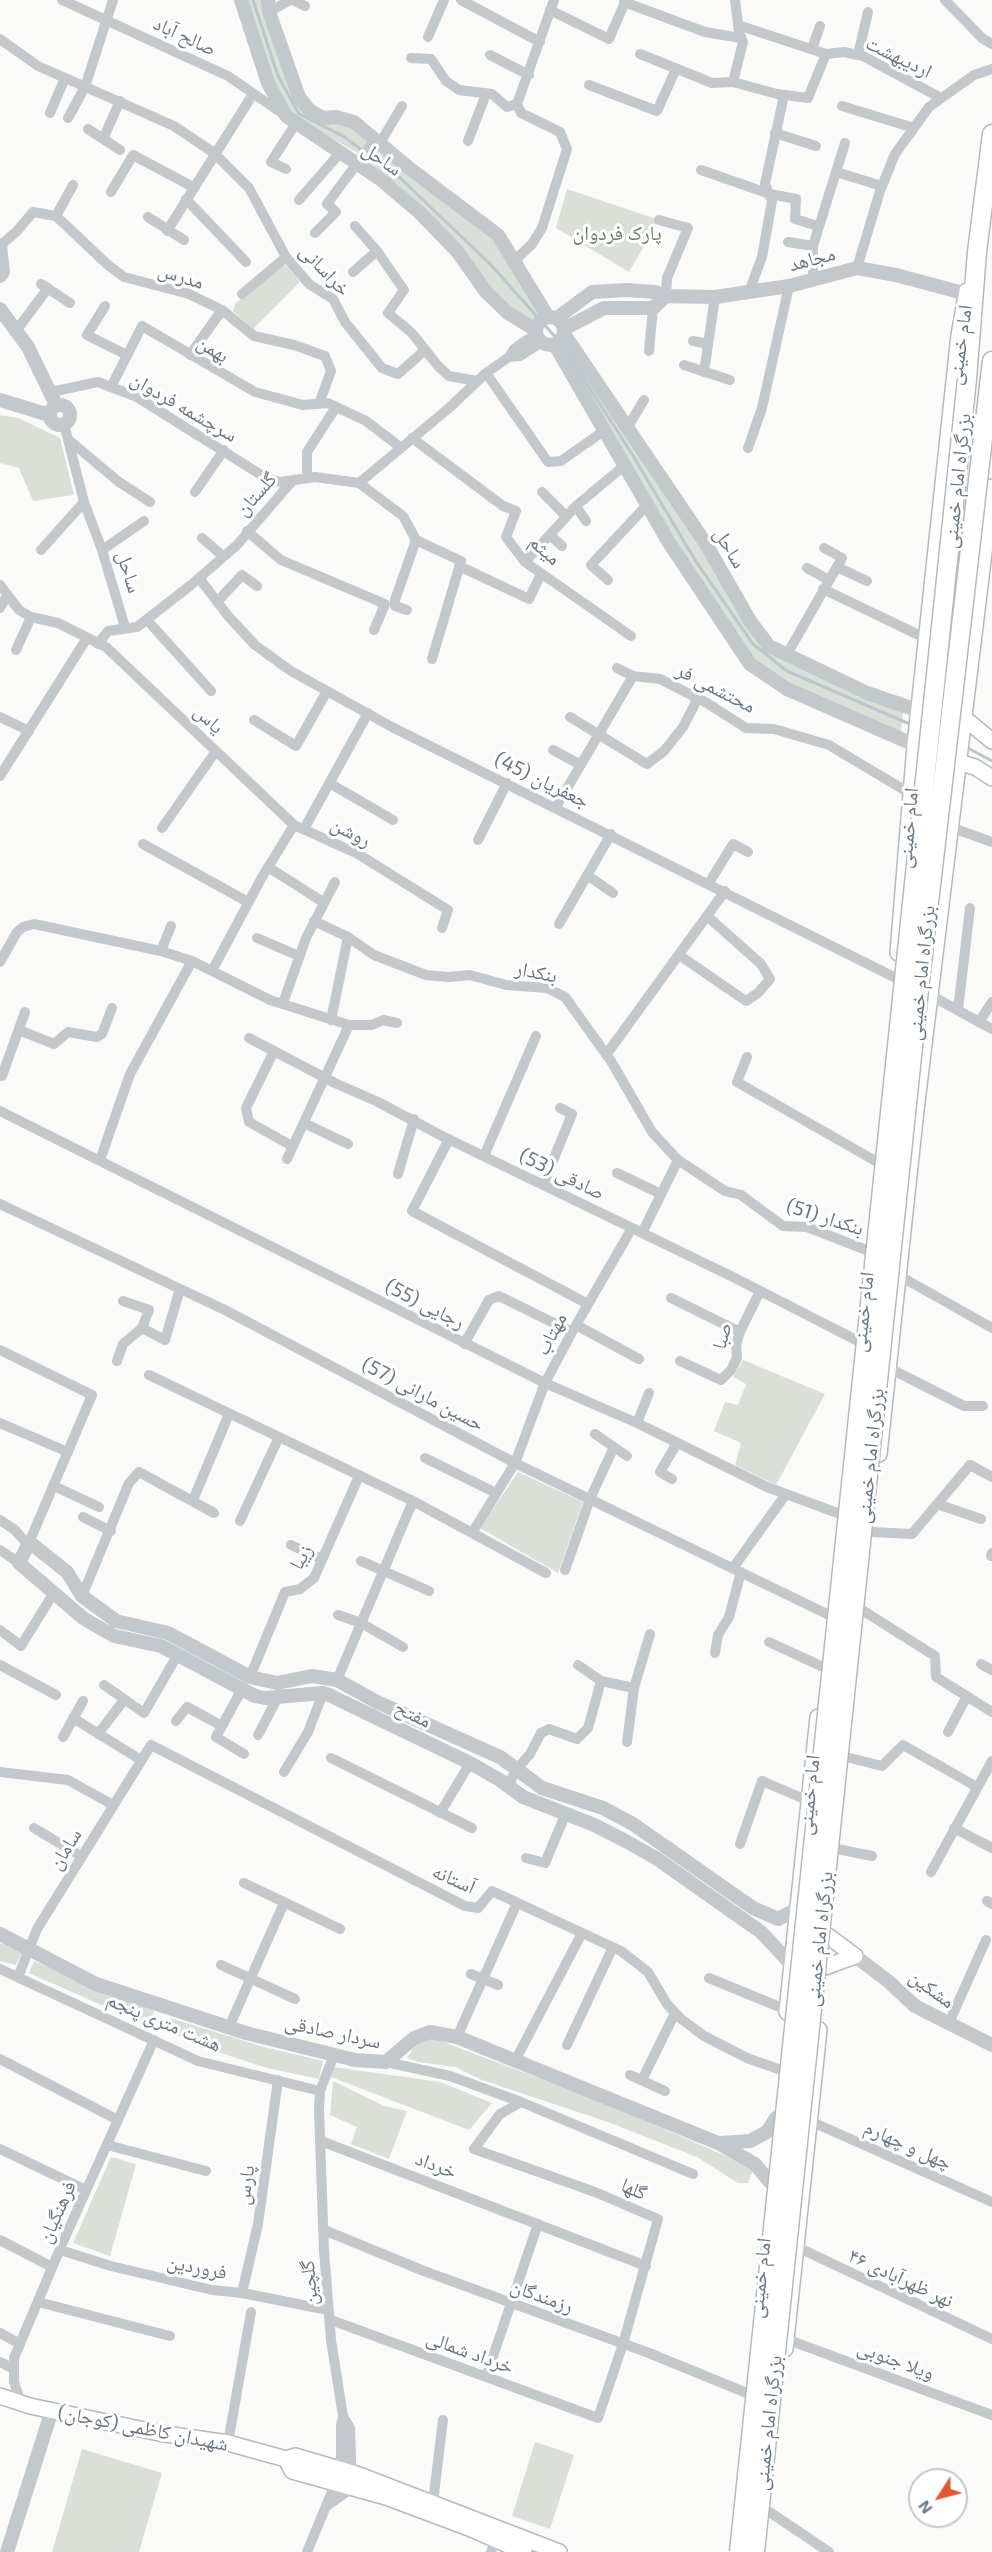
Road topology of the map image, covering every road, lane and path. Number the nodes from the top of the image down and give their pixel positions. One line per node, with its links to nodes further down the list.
1 (62, 0): 14 (street, صالح آباد)
2 (113, 0): 14 (street)
3 (241, 0): 45 (street, ساحل)
4 (292, 0): 11 (street); 12 (street)
5 (444, 0): 17 (street)
6 (461, 0): 20 (street)
7 (735, 0): 15 (street)
8 (945, 0): 21 (street)
9 (625, 1): 10 (street); 18 (street)
10 (552, 5): 20 (street)
11 (269, 6): 51 (street, ساحل)
12 (305, 6)
13 (868, 12): 25 (street)
14 (107, 18): 34 (street); 35 (street, صالح آباد)
15 (738, 25): 18 (street); 22 (street, اردیبهشت)
16 (820, 26): 22 (street)
17 (428, 37)
18 (741, 38): 32 (street)
19 (0, 39): 31 (street)
20 (540, 42): 30 (street)
21 (992, 44)
22 (812, 49): 24 (street, اردیبهشت)
23 (640, 54): 28 (street)
24 (826, 54): 25 (street, اردیبهشت); 37 (street)
25 (858, 55): 38 (street, اردیبهشت)
26 (490, 56): 30 (street)
27 (411, 58): 36 (street)
28 (676, 69): 32 (street); 33 (street)
29 (992, 69): 38 (street)
30 (529, 75): 40 (street)
31 (65, 78): 34 (street); 43 (street)
32 (733, 82): 37 (street)
33 (589, 85)
34 (86, 87): 39 (street); 44 (street)
35 (254, 94): 45 (street, صالح آباد); 56 (street)
36 (486, 94): 40 (street); 52 (street)
37 (784, 95): 48 (street)
38 (941, 98): 46 (street)
39 (120, 101): 50 (street); 56 (street)
40 (517, 104): 83 (street)
41 (402, 106): 51 (street)
42 (842, 106): 46 (street)
43 (50, 113)
44 (68, 118)
45 (291, 120): 57 (street, ساحل); 59 (street)
46 (914, 128): 63 (street)
47 (88, 129): 50 (street)
48 (775, 133): 54 (street); 66 (street)
49 (992, 134): 81 (highway)
50 (103, 139): 55 (street)
51 (378, 141): 58 (street); 83 (street, ساحل)
52 (468, 141)
53 (845, 142): 61 (street)
54 (816, 147)
55 (120, 150)
56 (214, 153): 64 (street); 82 (street, خراسانی)
57 (340, 153): 58 (street, ساحل); 68 (street)
58 (358, 165): 75 (street); 101 (street, ساحل)
59 (286, 169)
60 (701, 170): 66 (street)
61 (837, 172): 63 (street); 73 (street)
62 (73, 185): 69 (street)
63 (882, 186): 85 (street)
64 (193, 187): 65 (street); 67 (street)
65 (111, 192)
66 (770, 194): 73 (street); 90 (street)
67 (186, 199): 74 (street); 84 (street)
68 (299, 200)
69 (56, 216): 78 (street); 99 (street, مدرس)
70 (148, 217): 74 (street)
71 (659, 220): 93 (street)
72 (355, 226): 80 (street)
73 (818, 226): 79 (street)
74 (167, 231): 76 (street)
75 (315, 233)
76 (184, 240)
77 (788, 242): 79 (street)
78 (0, 246): 87 (street)
79 (813, 246): 88 (street)
80 (377, 251): 86 (street); 104 (street)
81 (977, 252): 92 (main road, امام خمینی); 503 (highway, بزرگراه امام خمینی, bridge)
82 (286, 257): 91 (street); 104 (street, خراسانی)
83 (515, 260): 101 (street, ساحل)
84 (246, 262)
85 (857, 268): 88 (street, مجاهد); 92 (street, مجاهد)
86 (353, 272)
87 (0, 276)
88 (813, 280): 89 (street, مجاهد)
89 (789, 286): 90 (street, مجاهد); 126 (street)
90 (749, 292): 94 (street, مجاهد)
91 (242, 294)
92 (967, 294): 164 (main road, امام خمینی)
93 (666, 296): 94 (street, مجاهد); 97 (street); 101 (street, مجاهد)
94 (716, 297): 103 (street)
95 (70, 303): 100 (street)
96 (105, 306): 106 (street)
97 (653, 308): 101 (street); 105 (street)
98 (0, 309): 100 (street)
99 (222, 310): 107 (street); 118 (street, مدرس)
100 (16, 331): 117 (street)
101 (550, 331): 111 (street); 121 (street, ساحل); 122 (street, ساحل)
102 (693, 341): 103 (street)
103 (708, 344): 110 (street)
104 (425, 350): 113 (street)
105 (649, 351)
106 (127, 355): 107 (street, بهمن); 114 (street, بهمن)
107 (190, 356): 118 (street, بهمن)
108 (992, 361): 504 (highway, بزرگراه امام خمینی, bridge)
109 (684, 365): 110 (street)
110 (704, 372): 112 (street)
111 (486, 373): 113 (street); 122 (street)
112 (730, 380)
113 (477, 381): 123 (street)
114 (111, 387): 117 (street, سرچشمه فردوان); 127 (street, سرچشمه فردوان)
115 (0, 400): 117 (street)
116 (644, 400): 121 (street)
117 (52, 404): 120 (street)
118 (319, 404): 119 (street, بهمن)
119 (336, 407): 125 (street, بهمن); 129 (street)
120 (64, 424): 124 (street, ساحل)
121 (627, 428): 180 (street, ساحل)
122 (605, 430): 128 (street, ساحل)
123 (412, 438): 125 (street); 152 (street, میثم)
124 (70, 441): 135 (street, ساحل); 136 (street)
125 (400, 447): 131 (street)
126 (748, 448)
127 (224, 450): 130 (street, سرچشمه فردوان); 133 (street)
128 (625, 465): 137 (street, ساحل); 138 (street)
129 (307, 478): 130 (street, گلستان); 131 (street, گلستان)
130 (294, 479): 142 (street, گلستان)
131 (359, 483): 146 (street)
132 (992, 487): 143 (main road, امام خمینی)
133 (195, 492)
134 (542, 492): 139 (street)
135 (84, 502): 149 (street); 150 (street, ساحل)
136 (150, 502)
137 (647, 505): 158 (street); 196 (street, ساحل)
138 (576, 506): 139 (street); 141 (street)
139 (566, 516): 144 (street)
140 (144, 521): 150 (street)
141 (586, 521)
142 (248, 531): 151 (street, گلستان); 174 (street)
143 (989, 531): 166 (main road, امام خمینی)
144 (550, 535): 147 (street); 152 (street)
145 (202, 538): 151 (street)
146 (416, 540): 154 (street); 168 (street)
147 (562, 546)
148 (824, 548): 153 (street)
149 (41, 550)
150 (102, 550): 172 (street, ساحل)
151 (224, 556): 157 (street, گلستان)
152 (525, 562): 156 (street, میثم)
153 (840, 562): 159 (street); 161 (street)
154 (460, 563): 156 (street); 181 (street)
155 (807, 568): 161 (street)
156 (541, 574): 175 (street, میثم)
157 (199, 578): 165 (street, جعفریان (45)); 170 (street, گلستان)
158 (608, 580)
159 (867, 581)
160 (0, 585): 163 (street)
161 (826, 585): 177 (street); 180 (street)
162 (257, 586): 165 (street)
163 (7, 595): 167 (street); 169 (street)
164 (931, 598): 166 (main road); 171 (main road, امام خمینی)
165 (217, 602): 185 (street, جعفریان (45))
166 (977, 606): 173 (main road, امام خمینی)
167 (0, 608)
168 (407, 610)
169 (31, 617): 176 (street); 179 (street)
170 (147, 620): 172 (street, گلستان); 184 (street)
171 (929, 622): 173 (main road); 177 (main road, امام خمینی)
172 (125, 627): 178 (street, گلستان)
173 (975, 627): 191 (main road, امام خمینی)
174 (374, 630)
175 (631, 636)
176 (87, 638): 178 (street, یاس); 193 (street)
177 (927, 639): 187 (main road, امام خمینی)
178 (98, 644): 198 (street, یاس)
179 (16, 650)
180 (786, 656): 187 (street, ساحل)
181 (432, 659)
182 (617, 668): 183 (street, محتشمی فر)
183 (633, 676): 186 (street, محتشمی فر); 194 (street)
184 (211, 690)
185 (327, 691): 188 (street, جعفریان (45)); 192 (street)
186 (698, 698): 194 (street); 205 (street, محتشمی فر)
187 (920, 711): 196 (main road, امام خمینی)
188 (368, 713): 203 (street, جعفریان (45)); 204 (street, روشن)
189 (0, 717): 193 (street)
190 (570, 717): 194 (street)
191 (964, 718): 195 (main road); 199 (main road, امام خمینی)
192 (254, 720)
193 (29, 731): 201 (street)
194 (598, 735): 200 (street)
195 (992, 741)
196 (915, 745): 205 (main road, امام خمینی)
197 (553, 750): 200 (street)
198 (216, 751): 208 (street, یاس); 210 (street)
199 (958, 762): 202 (main road); 209 (main road, امام خمینی)
200 (581, 765): 206 (street)
201 (0, 776)
202 (992, 778)
203 (507, 783): 206 (street, جعفریان (45)); 212 (street)
204 (331, 784): 207 (street); 208 (street, روشن)
205 (911, 794): 238 (main road, امام خمینی)
206 (556, 807): 211 (street, جعفریان (45))
207 (393, 820)
208 (299, 827): 216 (street); 229 (street, روشن)
209 (950, 827): 213 (street); 239 (main road, امام خمینی)
210 (162, 828)
211 (610, 834): 217 (street); 219 (street, جعفریان (45))
212 (478, 840)
213 (992, 842)
214 (143, 844): 222 (street)
215 (748, 852): 219 (street)
216 (268, 867): 222 (street); 223 (street)
217 (587, 875): 221 (street); 227 (street)
218 (334, 882): 223 (street)
219 (709, 883): 220 (street, جعفریان (45))
220 (725, 891): 225 (street); 238 (street, جعفریان (45))
221 (613, 893)
222 (248, 902): 237 (street)
223 (323, 902): 226 (street)
224 (970, 908): 243 (street)
225 (707, 916): 233 (street); 233 (street)
226 (314, 921): 230 (street, بنکدار); 234 (street)
227 (559, 924)
228 (171, 926): 232 (street)
229 (442, 928)
230 (348, 937): 245 (street); 254 (street, بنکدار)
231 (257, 938): 234 (street)
232 (161, 951): 235 (street); 236 (street)
233 (679, 955): 254 (street)
234 (299, 956): 241 (street)
235 (192, 961): 237 (street); 269 (street)
236 (0, 962)
237 (213, 969): 241 (street)
238 (896, 978): 256 (main road, امام خمینی)
239 (930, 995): 243 (street); 258 (main road, امام خمینی)
240 (992, 1002): 246 (street)
241 (283, 1003): 245 (street)
242 (112, 1008): 250 (street)
243 (958, 1010): 246 (street)
244 (25, 1012): 250 (street)
245 (331, 1020): 248 (street)
246 (979, 1022): 249 (street)
247 (397, 1023): 248 (street)
248 (349, 1024): 259 (street)
249 (992, 1029)
250 (19, 1030): 257 (street)
251 (536, 1036): 268 (street)
252 (249, 1038): 253 (street, صادقی (53))
253 (274, 1051): 259 (street, صادقی (53)); 267 (street)
254 (606, 1055): 271 (street, بنکدار)
255 (747, 1057): 272 (street)
256 (888, 1069): 258 (main road); 272 (main road, امام خمینی)
257 (1, 1075): 260 (street)
258 (920, 1075): 280 (main road, امام خمینی)
259 (323, 1077): 263 (street, صادقی (53)); 264 (street)
260 (0, 1087)
261 (560, 1108): 275 (street)
262 (0, 1111): 269 (street, رجایی (55))
263 (414, 1119): 265 (street, صادقی (53)); 274 (street)
264 (304, 1123): 266 (street); 267 (street)
265 (449, 1139): 268 (street, صادقی (53)); 285 (street)
266 (348, 1144)
267 (292, 1146): 270 (street)
268 (484, 1156): 275 (street, صادقی (53))
269 (100, 1160): 291 (street, رجایی (55))
270 (287, 1160)
271 (678, 1160): 276 (street, مهتاب); 279 (street, بنکدار (51))
272 (879, 1163): 279 (main road, امام خمینی)
273 (617, 1173): 276 (street)
274 (398, 1174)
275 (543, 1185): 278 (street, صادقی (53))
276 (661, 1194): 278 (street, مهتاب)
277 (0, 1204): 281 (street, حسین مارانی (57))
278 (637, 1230): 282 (street, صادقی (53)); 285 (street, مهتاب)
279 (869, 1251): 290 (main road, امام خمینی)
280 (898, 1275): 288 (street); 296 (main road, امام خمینی)
281 (180, 1289): 286 (street); 311 (street, حسین مارانی (57))
282 (760, 1291): 289 (street, صبا); 290 (street, صادقی (53))
283 (671, 1298): 289 (street)
284 (123, 1301): 286 (street)
285 (588, 1304): 287 (street, مهتاب)
286 (142, 1328): 294 (street)
287 (574, 1328): 291 (street); 293 (street); 298 (street, مهتاب)
288 (992, 1328)
289 (740, 1332): 295 (street, صبا)
290 (860, 1342): 324 (main road, امام خمینی)
291 (464, 1344): 298 (street, رجایی (55))
292 (0, 1350): 308 (street)
293 (639, 1359)
294 (117, 1361)
295 (680, 1361)
296 (889, 1368): 300 (street); 330 (main road, امام خمینی)
297 (149, 1375): 301 (street)
298 (545, 1383): 303 (street, رجایی (55)); 311 (street, مهتاب)
299 (649, 1393): 303 (street)
300 (983, 1406)
301 (229, 1414): 305 (street); 319 (street)
302 (0, 1423): 308 (street)
303 (637, 1424): 306 (street, رجایی (55))
304 (595, 1434): 307 (street)
305 (279, 1437): 312 (street); 328 (street)
306 (676, 1443): 314 (street); 317 (street, رجایی (55))
307 (613, 1449): 309 (street); 318 (street)
308 (68, 1452): 315 (street)
309 (627, 1456)
310 (425, 1458): 316 (street)
311 (515, 1462): 316 (street, مهتاب); 318 (street, حسین مارانی (57))
312 (359, 1476): 320 (street); 335 (street, زیبا)
313 (992, 1476): 321 (street)
314 (672, 1479)
315 (54, 1486): 322 (street); 332 (street)
316 (496, 1493): 331 (street, مهتاب)
317 (786, 1494): 324 (street, رجایی (55)); 339 (street)
318 (590, 1499): 338 (street); 339 (street, حسین مارانی (57))
319 (193, 1500): 323 (street); 329 (street)
320 (413, 1502): 331 (street); 340 (street)
321 (937, 1504): 326 (street); 330 (street)
322 (99, 1507)
323 (214, 1513)
324 (840, 1514): 346 (main road, امام خمینی)
325 (83, 1517): 329 (street)
326 (981, 1519)
327 (0, 1520): 332 (street, مفتح)
328 (240, 1521)
329 (111, 1531): 344 (street)
330 (871, 1532): 345 (main road, امام خمینی)
331 (472, 1533): 341 (street)
332 (28, 1545): 337 (street); 344 (street, مفتح)
333 (291, 1545): 335 (street)
334 (0, 1551): 337 (street)
335 (322, 1559): 360 (street, زیبا)
336 (361, 1561): 340 (street)
337 (19, 1563): 343 (street)
338 (565, 1570)
339 (737, 1570): 346 (street, حسین مارانی (57)); 353 (street)
340 (384, 1572): 342 (street); 348 (street)
341 (546, 1573)
342 (429, 1591)
343 (53, 1594): 349 (street); 354 (street)
344 (82, 1596): 360 (street, مفتح)
345 (862, 1610): 368 (street); 383 (main road, امام خمینی)
346 (829, 1615): 358 (main road, امام خمینی)
347 (338, 1616): 348 (street)
348 (361, 1623): 352 (street); 361 (street)
349 (0, 1630)
350 (650, 1634): 364 (street)
351 (769, 1642): 358 (street)
352 (403, 1647)
353 (715, 1653)
354 (178, 1654): 365 (street); 370 (street)
355 (981, 1664): 359 (street)
356 (0, 1665): 367 (street)
357 (578, 1665): 362 (street)
358 (823, 1667): 394 (main road, امام خمینی)
359 (992, 1671)
360 (250, 1677): 361 (street, مفتح)
361 (337, 1680): 388 (street, مفتح)
362 (601, 1681): 364 (street); 388 (street)
363 (104, 1685): 370 (street)
364 (634, 1688): 380 (street)
365 (242, 1689): 369 (street); 375 (street)
366 (323, 1692): 369 (street); 387 (street, مفتح); 390 (street)
367 (56, 1695)
368 (967, 1696): 372 (street); 376 (street)
369 (278, 1697): 378 (street)
370 (124, 1700): 377 (street)
371 (83, 1701): 373 (street)
372 (992, 1712)
373 (74, 1718): 377 (street); 379 (street)
374 (176, 1721): 375 (street)
375 (222, 1726): 382 (street)
376 (948, 1732)
377 (98, 1734): 385 (street)
378 (258, 1735)
379 (63, 1737)
380 (627, 1742)
381 (151, 1745): 385 (street, سامان); 410 (street, آستانه)
382 (244, 1754)
383 (846, 1757): 393 (street); 403 (main road, امام خمینی)
384 (331, 1758): 396 (street)
385 (141, 1760): 395 (street, سامان)
386 (992, 1761): 391 (street)
387 (470, 1763): 392 (street, مفتح); 396 (street)
388 (516, 1770): 392 (street); 412 (street, مفتح)
389 (0, 1772): 395 (street)
390 (284, 1772)
391 (988, 1776): 393 (street)
392 (508, 1786): 397 (street, مفتح)
393 (977, 1787): 400 (street)
394 (808, 1801): 401 (street); 411 (main road, امام خمینی)
395 (113, 1805): 404 (street, سامان)
396 (440, 1813): 399 (street)
397 (566, 1813): 406 (street); 417 (street, مفتح)
398 (34, 1828): 404 (street)
399 (472, 1828)
400 (954, 1828): 402 (street); 407 (street)
401 (740, 1844)
402 (992, 1848)
403 (837, 1849): 405 (street); 416 (main road, امام خمینی)
404 (81, 1856): 420 (street, سامان)
405 (872, 1856)
406 (526, 1858)
407 (931, 1872)
408 (244, 1883): 409 (street)
409 (284, 1903): 413 (street); 429 (street)
410 (517, 1904): 414 (street, آستانه); 430 (street)
411 (797, 1909): 412 (street); 422 (main road, امام خمینی)
412 (778, 1919): 417 (street)
413 (340, 1929)
414 (582, 1933): 419 (street, آستانه); 443 (street)
415 (0, 1934): 420 (street, سردار صادقی)
416 (828, 1936): 421 (main road); 424 (main road, امام خمینی)
417 (768, 1940): 422 (street, مفتح)
418 (986, 1940): 435 (street)
419 (613, 1947): 434 (street, آستانه); 439 (street)
420 (29, 1950): 427 (street, سامان); 436 (street, سردار صادقی)
421 (855, 1956): 424 (main road); 435 (street, مشکین)
422 (791, 1964): 433 (main road, امام خمینی)
423 (221, 1965): 429 (street)
424 (825, 1967): 454 (main road, امام خمینی)
425 (0, 1969): 427 (street, هشت متری پنجم)
426 (471, 1974): 430 (street)
427 (18, 1977): 438 (street, هشت متری پنجم)
428 (709, 1978): 433 (street)
429 (250, 1979): 432 (street); 436 (street)
430 (483, 1979): 431 (street); 437 (street)
431 (498, 1985)
432 (295, 1999)
433 (787, 2010): 445 (main road, امام خمینی)
434 (675, 2013): 445 (street, آستانه); 447 (street)
435 (948, 2025): 440 (street, مشکین)
436 (229, 2027): 441 (street, سردار صادقی)
437 (457, 2037): 443 (street, سردار صادقی); 444 (street, سردار صادقی)
438 (154, 2040): 448 (street, هشت متری پنجم); 453 (street, فرهنگیان)
439 (567, 2045)
440 (992, 2045)
441 (334, 2055): 444 (street, سردار صادقی); 449 (street)
442 (0, 2059): 453 (street)
443 (516, 2059): 456 (street, سردار صادقی)
444 (387, 2062): 451 (street)
445 (781, 2070): 452 (main road, امام خمینی)
446 (630, 2075): 447 (street)
447 (642, 2079): 450 (street)
448 (278, 2080): 449 (street, هشت متری پنجم); 471 (street, پارس)
449 (320, 2091): 455 (street, گلچین)
450 (665, 2091)
451 (521, 2102): 460 (street); 469 (street, گلها)
452 (776, 2118): 456 (street); 461 (main road, امام خمینی)
453 (118, 2120): 457 (street, فرهنگیان)
454 (810, 2121): 463 (street, چهل و چهارم); 467 (main road, امام خمینی)
455 (321, 2141): 464 (street, خرداد); 465 (street, گلچین)
456 (718, 2143): 461 (street, سردار صادقی)
457 (107, 2145): 459 (street); 462 (street, فرهنگیان)
458 (0, 2149): 462 (street)
459 (206, 2171)
460 (693, 2174)
461 (770, 2182): 485 (main road, امام خمینی)
462 (87, 2190): 468 (street, فرهنگیان)
463 (992, 2202)
464 (538, 2224): 469 (street, خرداد); 473 (street)
465 (324, 2230): 473 (street, رزمندگان); 475 (street, گلچین)
466 (0, 2240): 470 (street)
467 (796, 2247): 478 (main road, امام خمینی); 479 (street, نهر ظهرآبادی ۴۶)
468 (60, 2250): 470 (street, فرهنگیان); 471 (street, فروردین)
469 (646, 2266): 481 (street, گلها)
470 (52, 2267): 472 (street, فرهنگیان)
471 (242, 2293): 475 (street, فروردین)
472 (38, 2302): 477 (street); 480 (street, فرهنگیان)
473 (509, 2303): 481 (street, رزمندگان); 484 (street)
474 (251, 2312): 492 (street)
475 (330, 2315): 484 (street, خرداد شمالی); 493 (street, گلچین)
476 (0, 2333): 480 (street)
477 (170, 2336)
478 (786, 2339): 489 (street, ویلا جنوبی); 496 (main road, امام خمینی)
479 (992, 2339)
480 (20, 2344): 483 (street, فرهنگیان)
481 (622, 2344): 485 (street, رزمندگان); 490 (street, گلها)
482 (0, 2362): 483 (street)
483 (14, 2369): 487 (street, فرهنگیان)
484 (486, 2377): 490 (street, خرداد شمالی)
485 (749, 2394): 502 (main road, امام خمینی)
486 (0, 2396): 487 (main road, شهیدان کاظمی (کوجان))
487 (21, 2403): 488 (main road, شهیدان کاظمی (کوجان))
488 (52, 2410): 492 (main road, شهیدان کاظمی (کوجان)); 498 (street)
489 (992, 2415)
490 (598, 2418)
491 (443, 2420): 494 (street)
492 (228, 2443): 493 (main road, شهیدان کاظمی (کوجان))
493 (346, 2478): 494 (main road, شهیدان کاظمی (کوجان)); 495 (street); 495 (street); 497 (main road, شهیدان کاظمی (کوجان))
494 (433, 2502): 501 (main road, شهیدان کاظمی (کوجان))
495 (327, 2507): 499 (street)
496 (768, 2511): 505 (main road, امام خمینی); 506 (street)
497 (493, 2546): 500 (main road, شهیدان کاظمی (کوجان))
498 (7, 2552)
499 (308, 2552)
500 (524, 2552)
501 (559, 2552)
502 (731, 2552)
503 (739, 2552)
504 (755, 2552)
505 (763, 2552)
506 (830, 2552)

